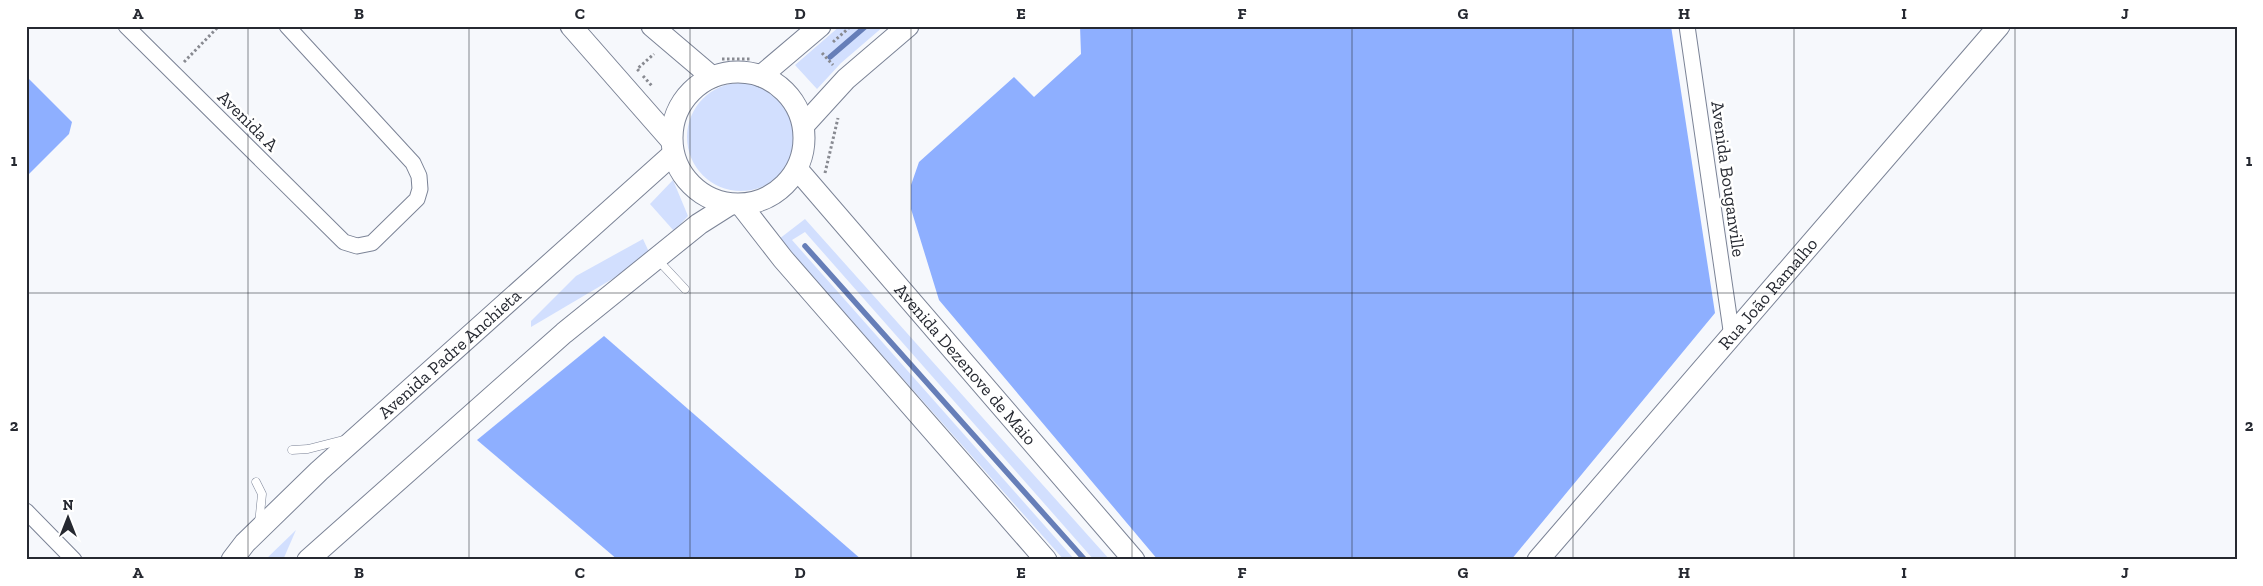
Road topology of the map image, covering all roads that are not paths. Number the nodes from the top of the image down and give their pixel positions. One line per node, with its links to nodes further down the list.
1 (126, 26): 2 (street, Avenida A)
2 (287, 26)
3 (571, 26): 12 (main road)
4 (652, 26): 10 (main road)
5 (908, 26): 11 (main road)
6 (1687, 26): 17 (street, Avenida Bouganville)
7 (2000, 26): 17 (main road, Rua João Ramalho)
8 (814, 32): 9 (main road)
9 (760, 67): 10 (main road); 11 (main road)
10 (715, 68): 12 (main road)
11 (804, 125): 13 (main road)
12 (672, 147): 14 (main road); 18 (main road, Avenida Padre Anchieta)
13 (797, 168): 14 (main road); 27 (main road, Avenida Dezenove de Maio)
14 (735, 205): 15 (main road); 26 (main road)
15 (657, 259): 16 (lane); 25 (main road)
16 (685, 289)
17 (1732, 337): 28 (main road, Rua João Ramalho)
18 (356, 437): 19 (lane); 22 (main road, Avenida Padre Anchieta)
19 (292, 450)
20 (256, 482): 22 (lane)
21 (26, 512): 23 (street)
22 (259, 530): 24 (main road, Avenida Padre Anchieta)
23 (74, 560)
24 (232, 560)
25 (308, 560)
26 (1046, 560)
27 (1134, 560)
28 (1538, 560)

